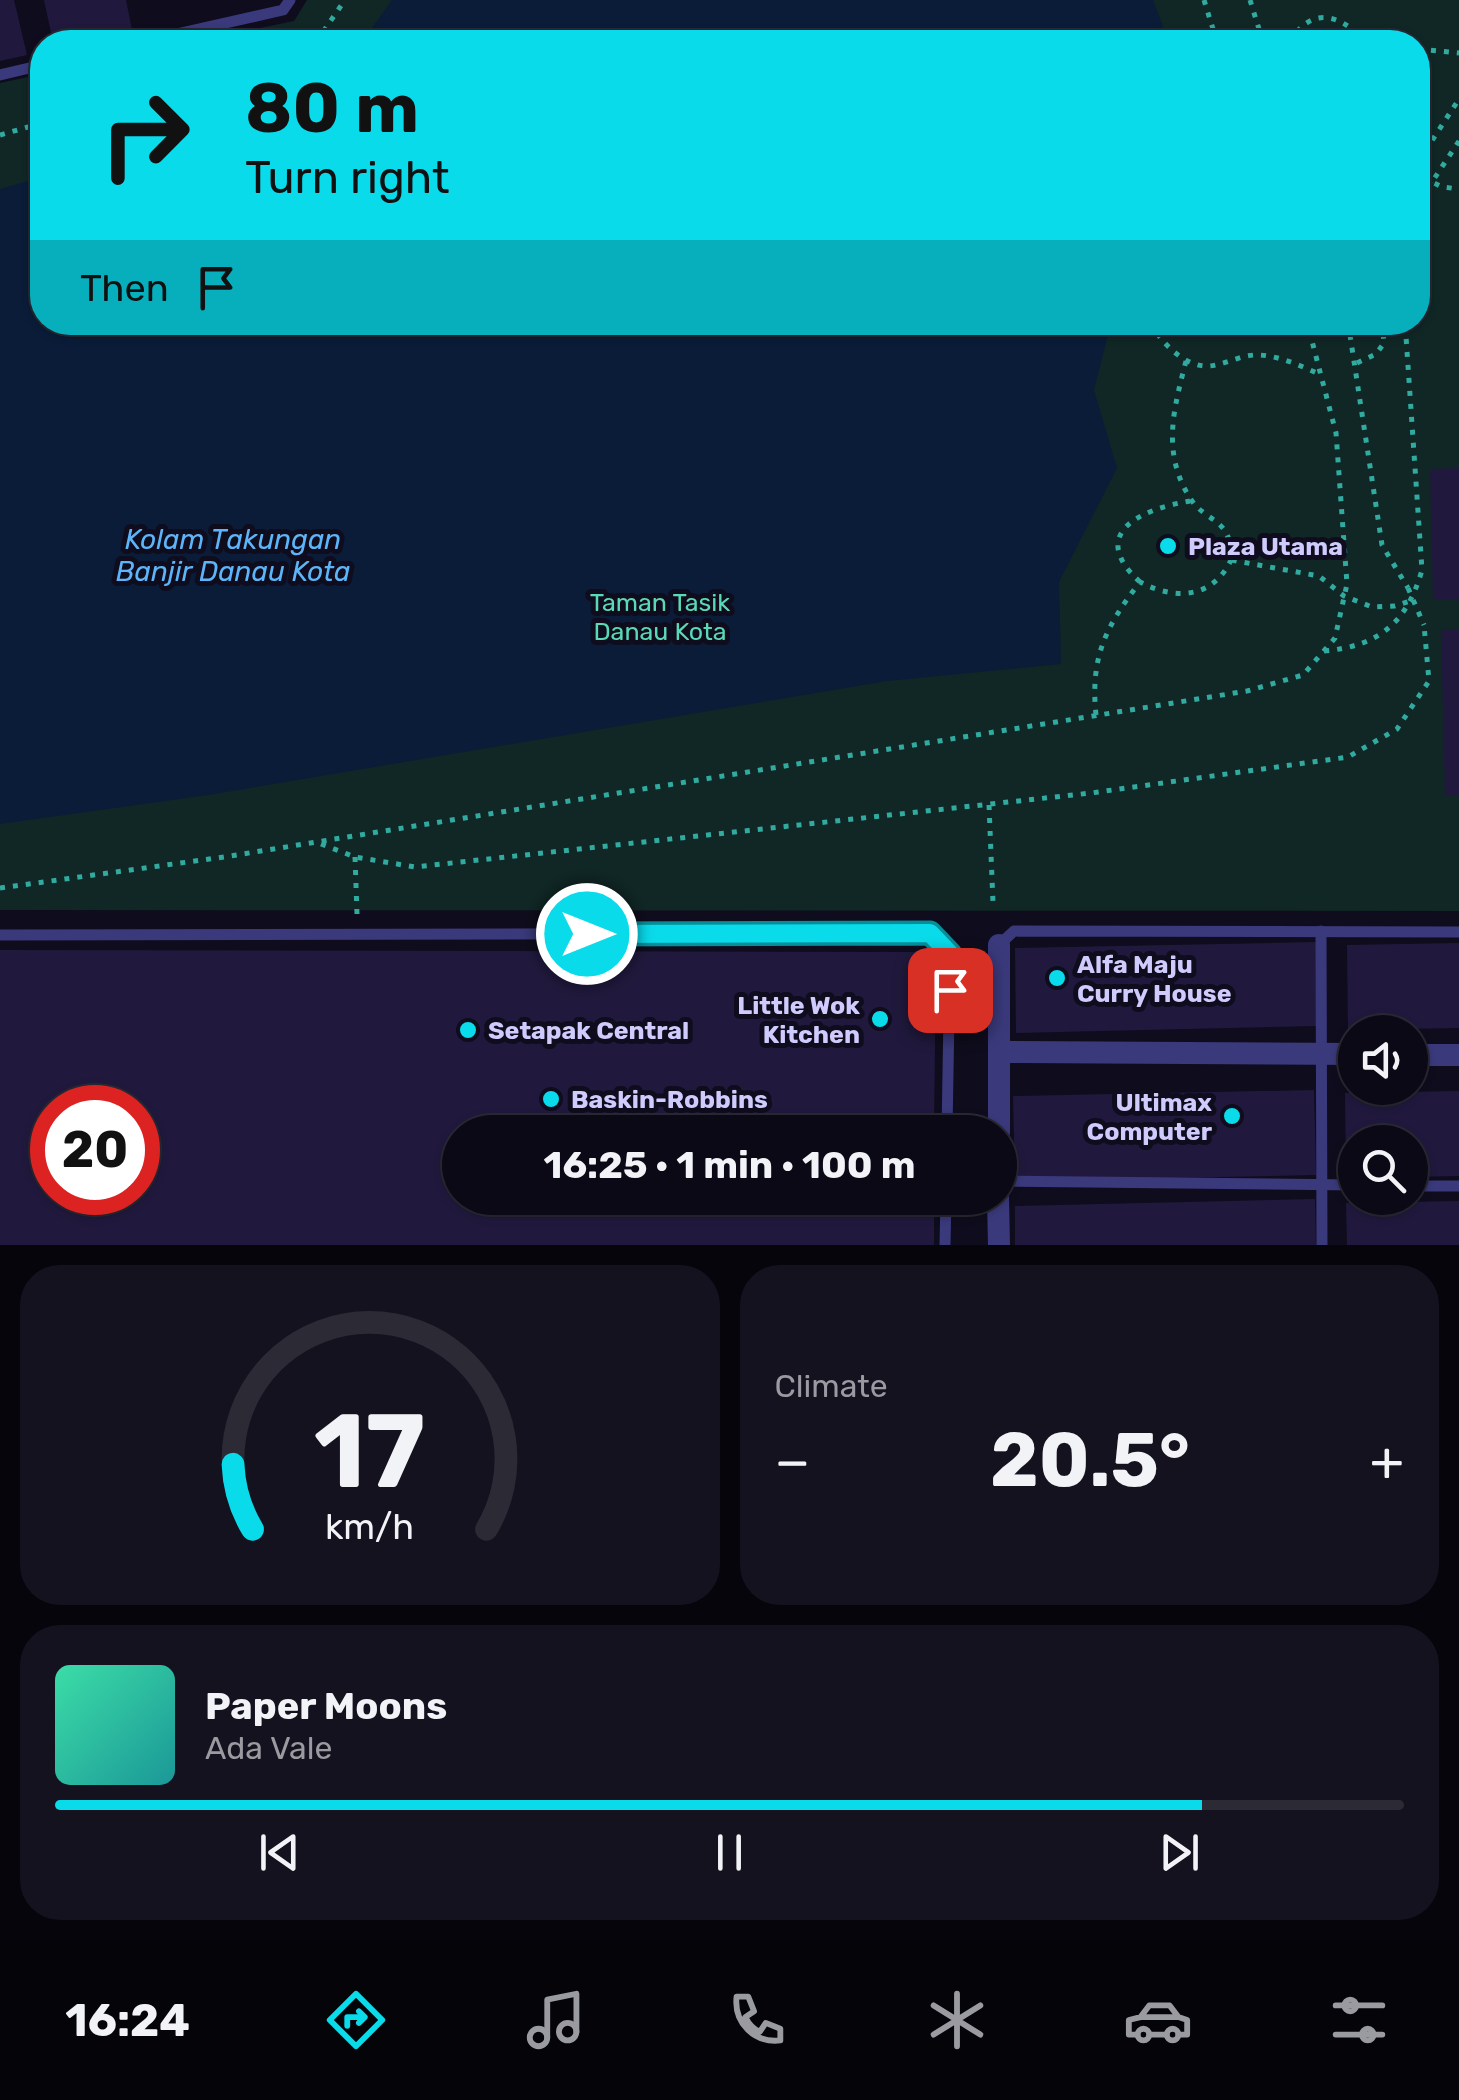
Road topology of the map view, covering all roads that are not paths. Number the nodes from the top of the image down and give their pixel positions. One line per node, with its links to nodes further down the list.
1 (290, 0): 2 (lane)
2 (194, 30)
3 (30, 68): 4 (lane)
4 (0, 74)
5 (1320, 931): 6 (lane); 8 (lane); 10 (lane)
6 (1459, 932)
7 (0, 935): 14 (lane)
8 (999, 945): 9 (street)
9 (999, 1052): 10 (street); 15 (street)
10 (1321, 1054): 11 (street); 17 (lane)
11 (1338, 1054)
12 (1428, 1054): 13 (street)
13 (1459, 1055)
14 (947, 1115)
15 (998, 1115)
16 (1017, 1182): 17 (lane)
17 (1322, 1185): 18 (lane); 25 (lane)
18 (1338, 1185)
19 (1428, 1186): 20 (lane)
20 (1459, 1186)
21 (946, 1215): 23 (lane)
22 (998, 1215): 24 (street)
23 (945, 1245)
24 (999, 1245)
25 (1322, 1245)

